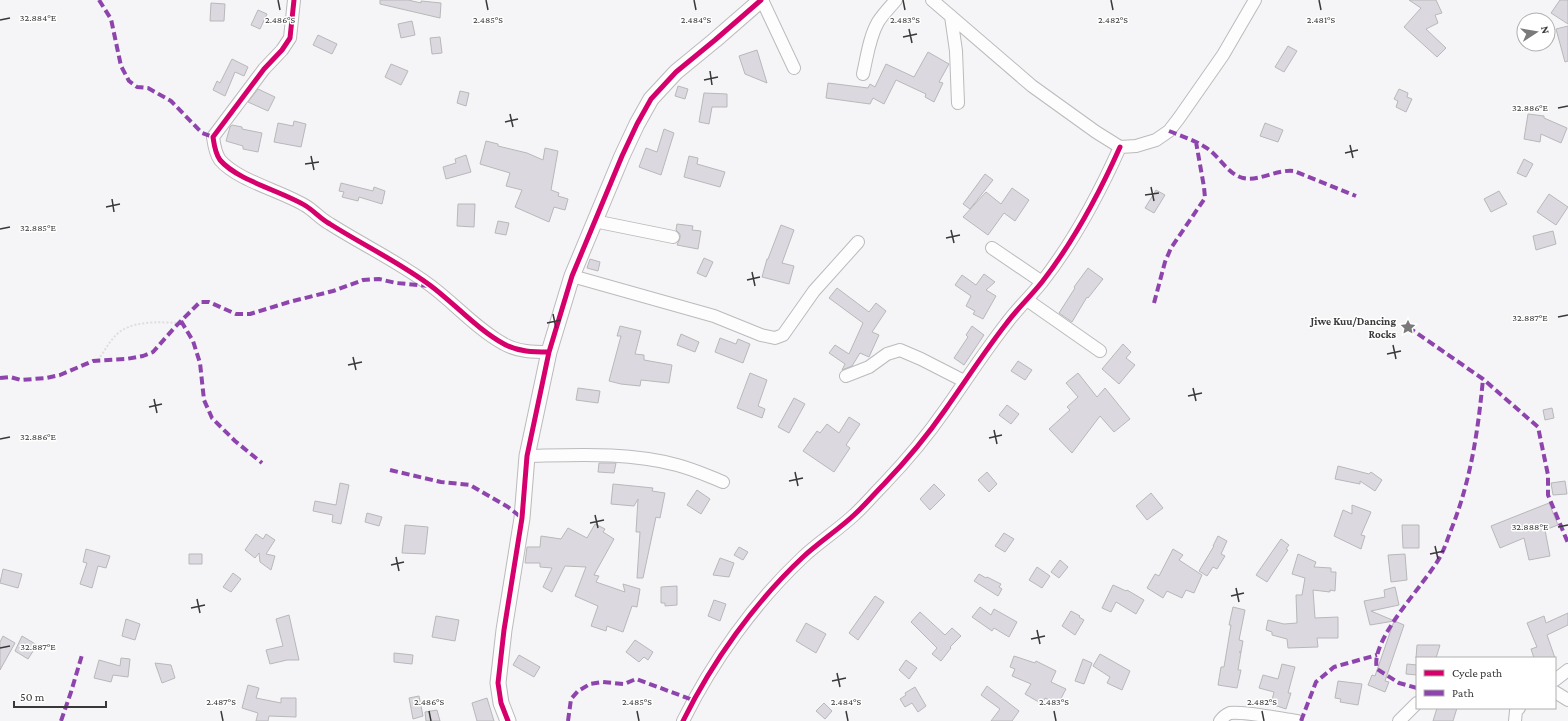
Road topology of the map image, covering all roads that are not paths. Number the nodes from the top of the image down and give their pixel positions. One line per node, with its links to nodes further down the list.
1 (294, 0): 19 (street)
2 (762, 0): 7 (street); 11 (street)
3 (896, 0): 8 (street)
4 (932, 0): 6 (street)
5 (1255, 0): 10 (street)
6 (951, 16): 9 (street); 10 (street)
7 (794, 68)
8 (864, 74)
9 (958, 103)
10 (1120, 147): 16 (street)
11 (594, 221): 12 (street); 15 (street)
12 (673, 237)
13 (858, 242): 15 (street)
14 (992, 248): 16 (street)
15 (572, 276): 19 (street)
16 (1042, 282): 17 (street)
17 (1027, 300): 18 (street); 21 (street)
18 (1100, 351)
19 (549, 352): 22 (street)
20 (846, 376): 21 (street)
21 (964, 381): 30 (street)
22 (528, 456): 23 (street); 29 (street)
23 (723, 482)
24 (1568, 670): 25 (street)
25 (1556, 679)
26 (1556, 693): 27 (street)
27 (1568, 700)
28 (1416, 704): 33 (street)
29 (508, 721)
30 (682, 721)
31 (1220, 721): 32 (street)
32 (1298, 721)
33 (1399, 721)

